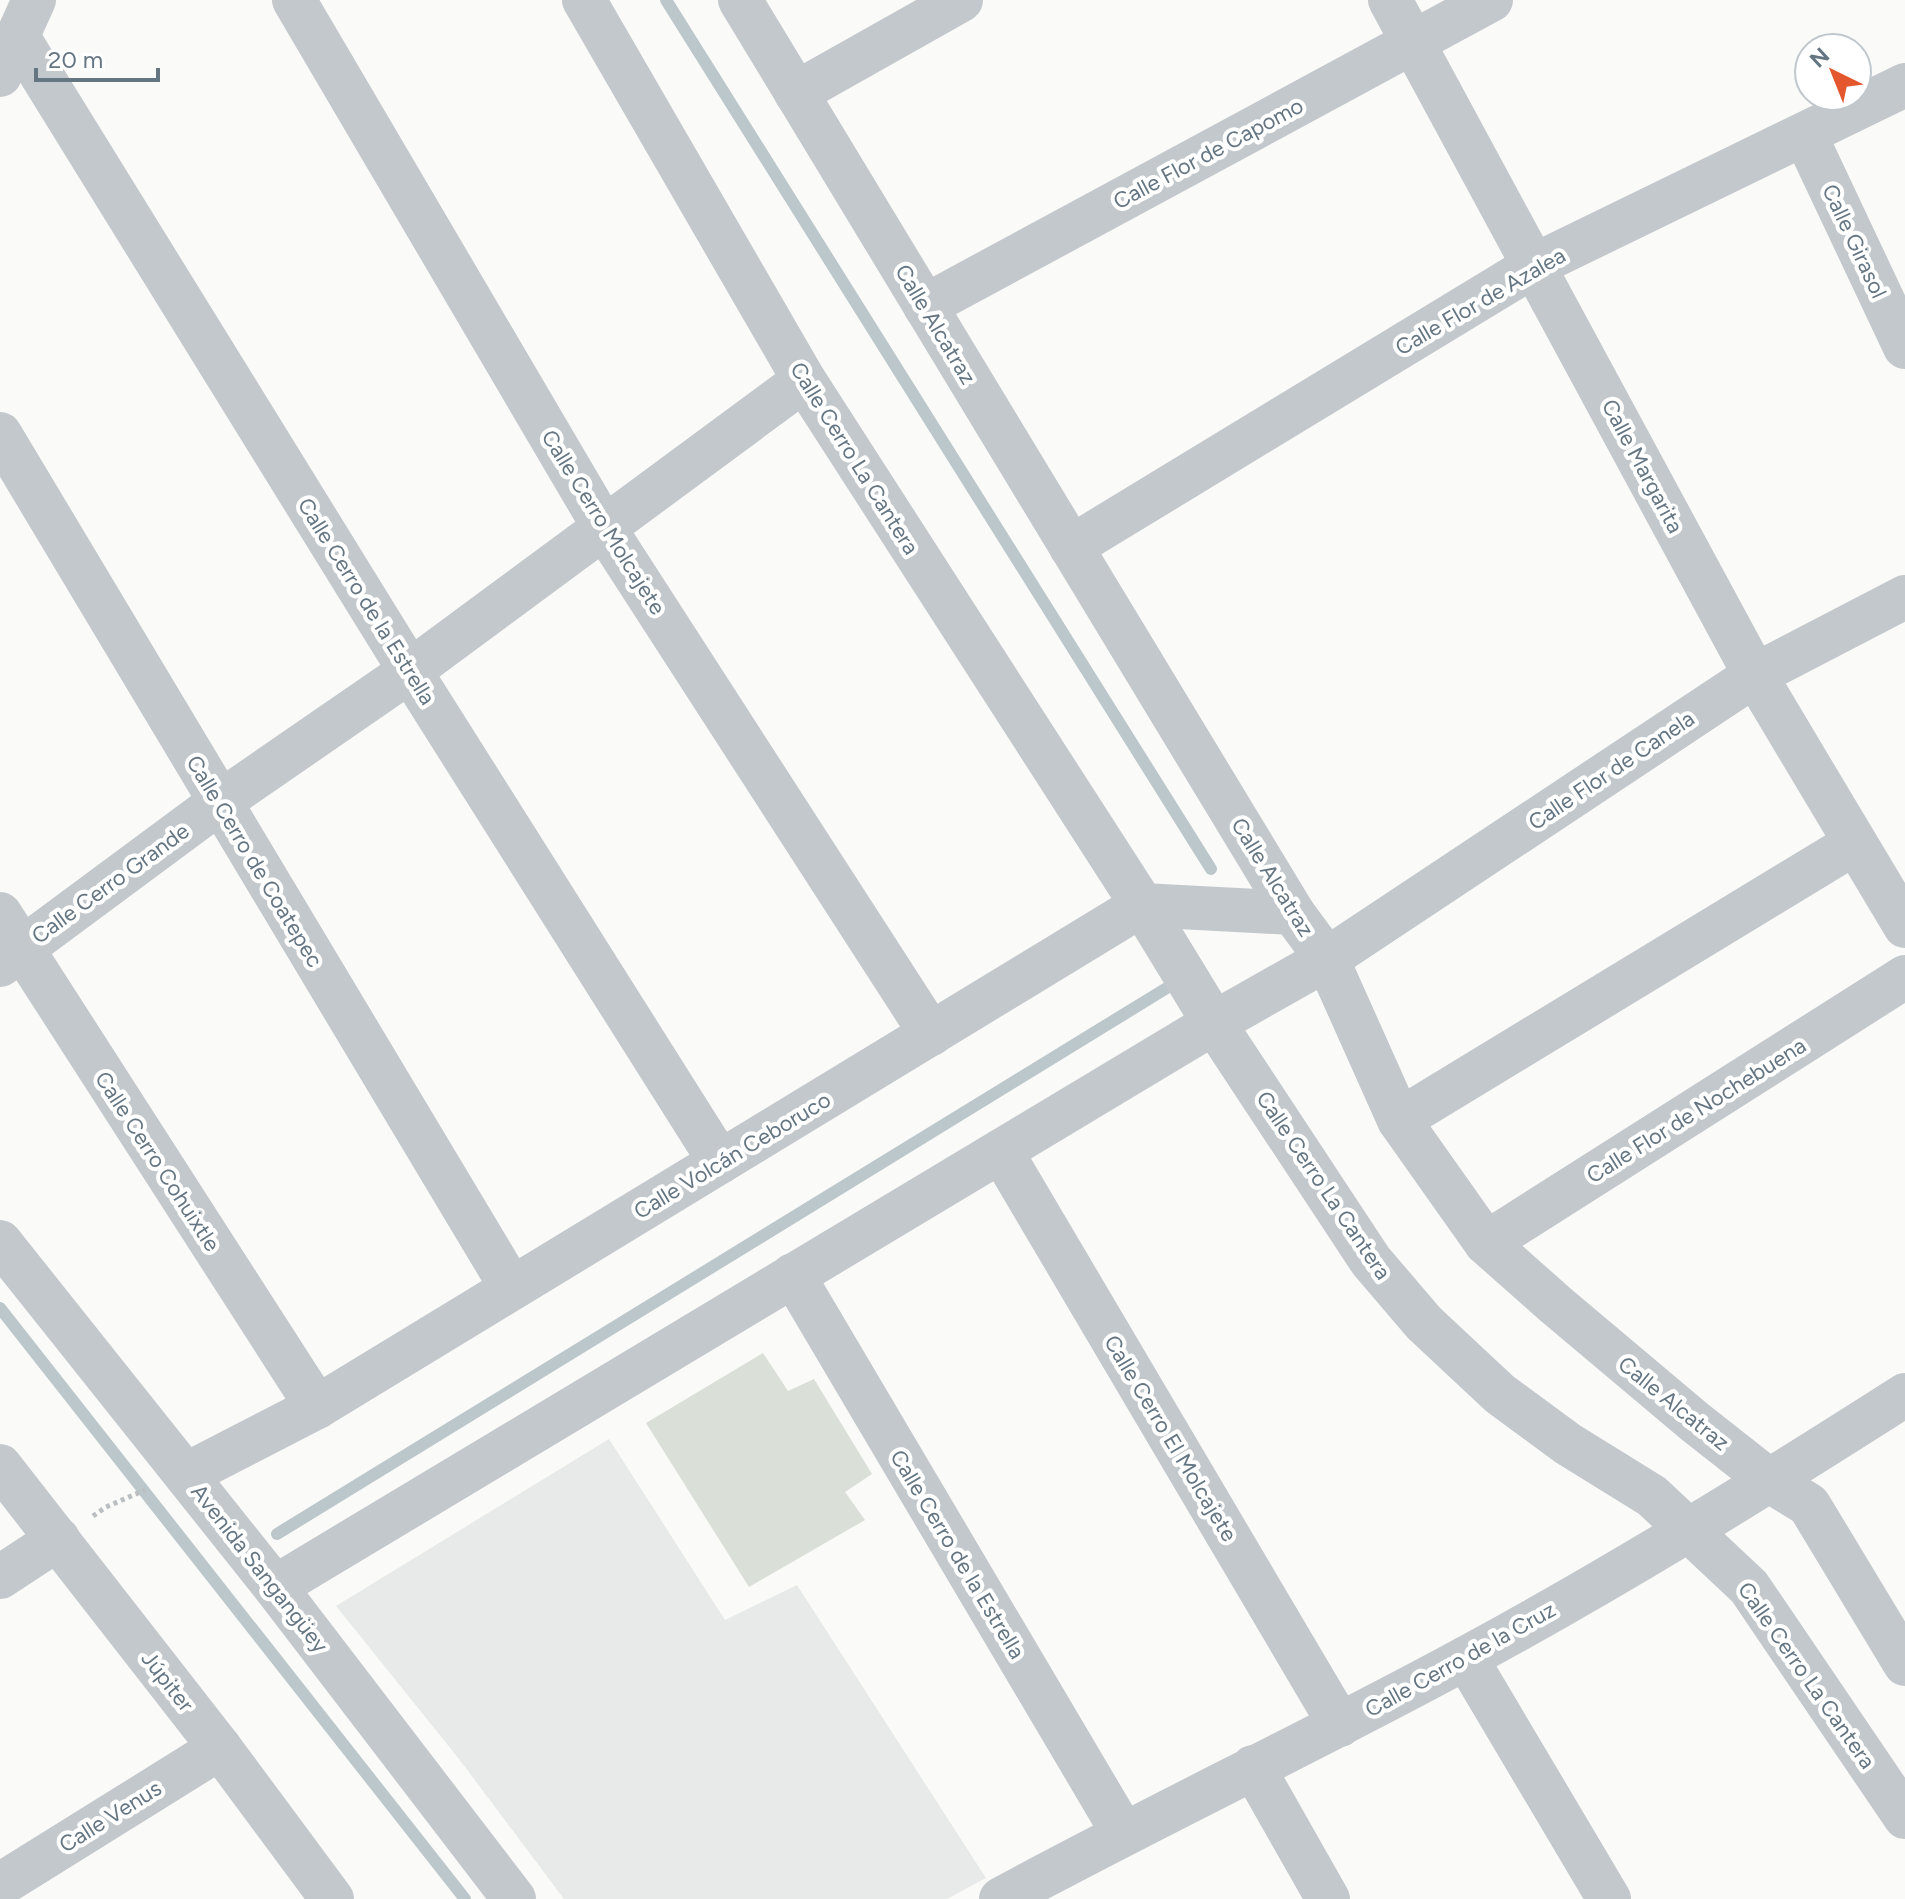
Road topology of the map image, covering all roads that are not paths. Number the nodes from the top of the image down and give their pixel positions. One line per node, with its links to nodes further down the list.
1 (294, 0): 17 (street, Calle Cerro Molcajete)
2 (584, 0): 15 (street, Calle Cerro La Cantera)
3 (740, 0): 10 (street, Calle Alcatraz)
4 (961, 0): 10 (street)
5 (1390, 0): 8 (street, Calle Margarita)
6 (1491, 0): 8 (street, Calle Flor de Capomo)
7 (18, 37): 20 (street, Calle Cerro de la Estrella)
8 (1414, 41): 12 (street, Calle Margarita); 13 (street, Calle Flor de Capomo)
9 (1905, 85): 11 (street, Calle Flor de Azalea)
10 (796, 93): 13 (street, Calle Alcatraz)
11 (1805, 135): 12 (street, Calle Flor de Azalea); 14 (street, Calle Girasol)
12 (1535, 265): 18 (street, Calle Flor de Azalea); 21 (street, Calle Margarita)
13 (925, 306): 18 (street, Calle Alcatraz)
14 (1905, 347)
15 (804, 380): 17 (street, Calle Cerro Grande); 24 (street, Calle Cerro La Cantera)
16 (0, 434): 22 (street, Calle Cerro de Coatepec)
17 (605, 529): 20 (street, Calle Cerro Grande); 31 (street, Calle Cerro Molcajete)
18 (1071, 547): 25 (street, Calle Alcatraz)
19 (1905, 597): 21 (street, Calle Flor de Canela)
20 (410, 671): 22 (street, Calle Cerro Grande); 34 (street, Calle Cerro de la Estrella)
21 (1755, 675): 23 (street, Calle Margarita); 28 (street, Calle Flor de Canela)
22 (220, 802): 27 (street, Calle Cerro Grande); 38 (street, Calle Cerro de Coatepec)
23 (1855, 843): 26 (street, Calle Margarita); 32 (street)
24 (1142, 905): 25 (street); 30 (street, Calle Cerro La Cantera); 31 (street, Calle Volcán Ceboruco)
25 (1293, 913): 28 (street, Calle Alcatraz)
26 (1905, 926)
27 (7, 943): 40 (street, Calle Cerro Cohuixtle)
28 (1327, 959): 30 (street); 32 (street, Calle Alcatraz)
29 (1905, 977): 36 (street, Calle Flor de Nochebuena)
30 (1214, 1023): 33 (street); 44 (street, Calle Cerro La Cantera)
31 (931, 1034): 34 (street, Calle Volcán Ceboruco)
32 (1399, 1120): 36 (street, Calle Alcatraz)
33 (1001, 1151): 37 (street); 50 (street, Calle Cerro El Molcajete)
34 (720, 1162): 38 (street, Calle Volcán Ceboruco)
35 (0, 1242): 42 (street, Avenida Sangangüey)
36 (1486, 1243): 43 (street, Calle Alcatraz)
37 (793, 1275): 47 (street); 54 (street, Calle Cerro de la Estrella)
38 (511, 1287): 40 (street, Calle Volcán Ceboruco)
39 (1905, 1395): 43 (street, Calle Cerro de la Cruz)
40 (317, 1407): 42 (street, Calle Volcán Ceboruco)
41 (0, 1466): 45 (street, Júpiter)
42 (168, 1481): 47 (street, Avenida Sangangüey)
43 (1770, 1481): 44 (street, Calle Cerro de la Cruz); 49 (street, Calle Alcatraz)
44 (1688, 1529): 48 (street, Calle Cerro de la Cruz); 53 (street, Calle Cerro La Cantera)
45 (58, 1539): 46 (street); 51 (street, Júpiter)
46 (0, 1577)
47 (275, 1587): 58 (street, Avenida Sangangüey)
48 (1466, 1658): 50 (street, Calle Cerro de la Cruz); 61 (street)
49 (1905, 1664)
50 (1340, 1725): 52 (street, Calle Cerro de la Cruz)
51 (220, 1748): 55 (street, Calle Venus); 57 (street, Júpiter)
52 (1253, 1767): 54 (street, Calle Cerro de la Cruz); 60 (street)
53 (1905, 1817)
54 (1123, 1833): 56 (street, Calle Cerro de la Cruz)
55 (0, 1885)
56 (1045, 1889): 59 (street, Calle Cerro de la Cruz)
57 (332, 1899)
58 (514, 1899)
59 (1001, 1899)
60 (1328, 1899)
61 (1609, 1899)

